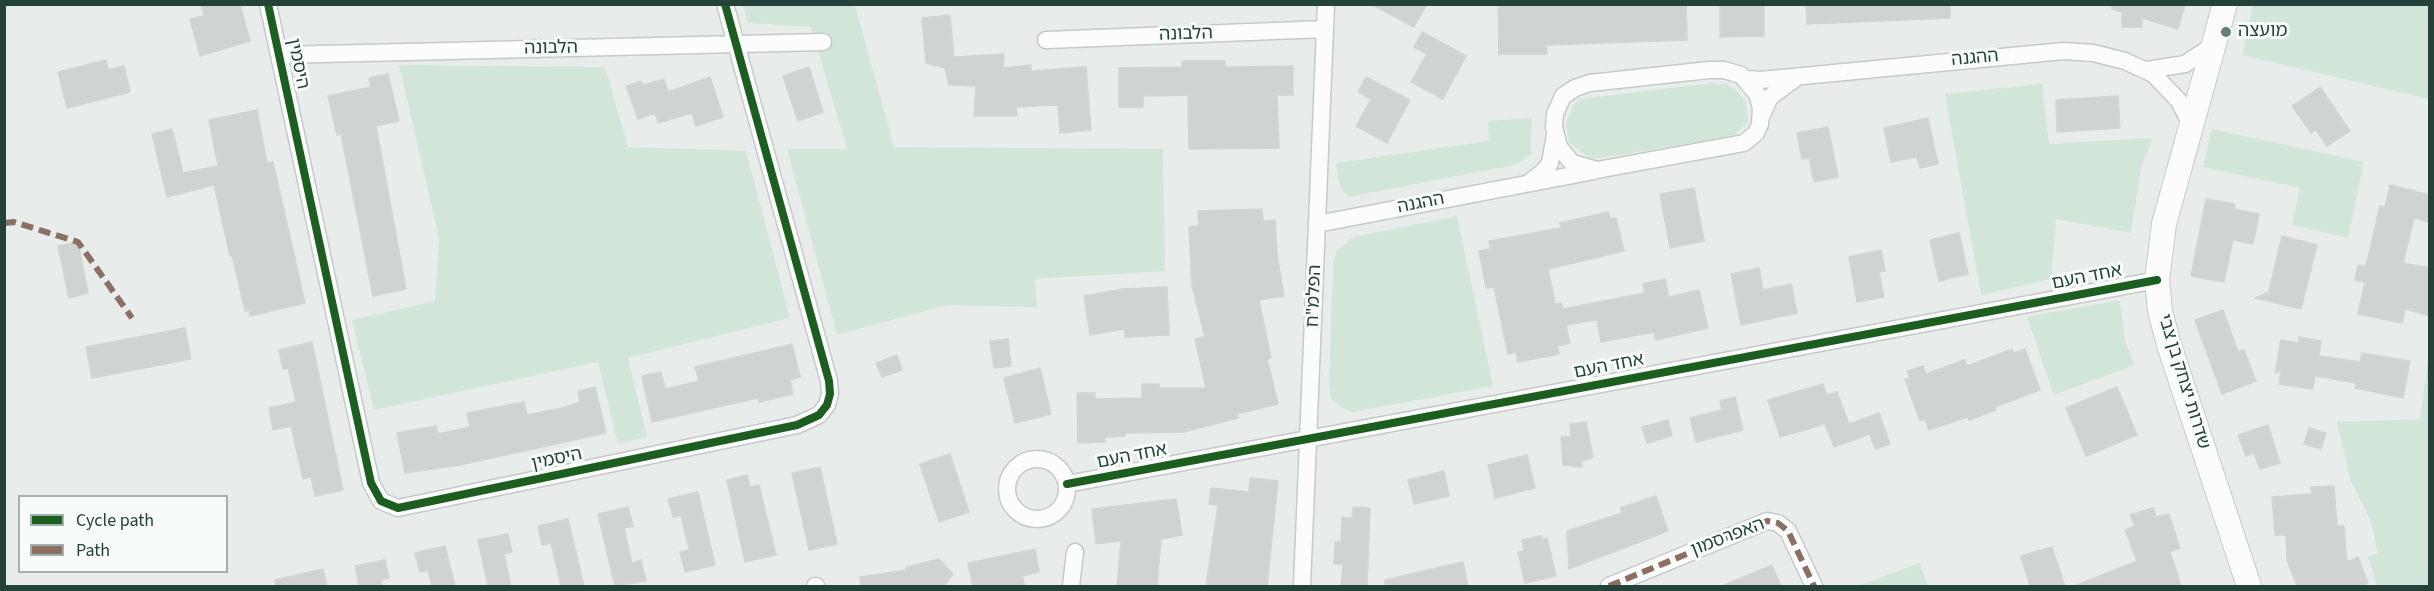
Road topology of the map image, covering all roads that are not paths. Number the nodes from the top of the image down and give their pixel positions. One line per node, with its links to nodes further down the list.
1 (268, 4): 10 (street, היסמין)
2 (725, 4): 8 (street, היסמין)
3 (1326, 4): 5 (street, הפלמ"ח)
4 (2225, 4): 9 (street, שדרות יצחק בן צבי)
5 (1325, 29): 6 (street, הלבונה); 19 (street, הפלמ"ח)
6 (1046, 40)
7 (823, 42): 8 (street, הלבונה)
8 (736, 45): 10 (street, הלבונה); 10 (street, היסמין)
9 (2215, 45): 11 (street, ההגנה); 15 (street, שדרות יצחק בן צבי)
10 (279, 55)
11 (2146, 70): 12 (street, ההגנה); 15 (street, ההגנה)
12 (1800, 76): 13 (street, ההגנה); 14 (street, ההגנה)
13 (1746, 79): 14 (street); 16 (street, ההגנה)
14 (1761, 119): 17 (street, ההגנה)
15 (2192, 127): 20 (street, שדרות יצחק בן צבי)
16 (1555, 133): 17 (street, ההגנה); 18 (street, ההגנה)
17 (1605, 169): 18 (street, ההגנה)
18 (1524, 184): 19 (street, ההגנה)
19 (1317, 224): 21 (street, הפלמ"ח)
20 (2157, 280): 21 (street, אחד העם); 24 (street, שדרות יצחק בן צבי)
21 (1309, 439): 22 (street, אחד העם); 26 (street, הפלמ"ח)
22 (1067, 484)
23 (1075, 552): 25 (street)
24 (2249, 585)
25 (1071, 586)
26 (1302, 586)
27 (1609, 586): 28 (street, האפרסמון)
28 (1814, 586)

